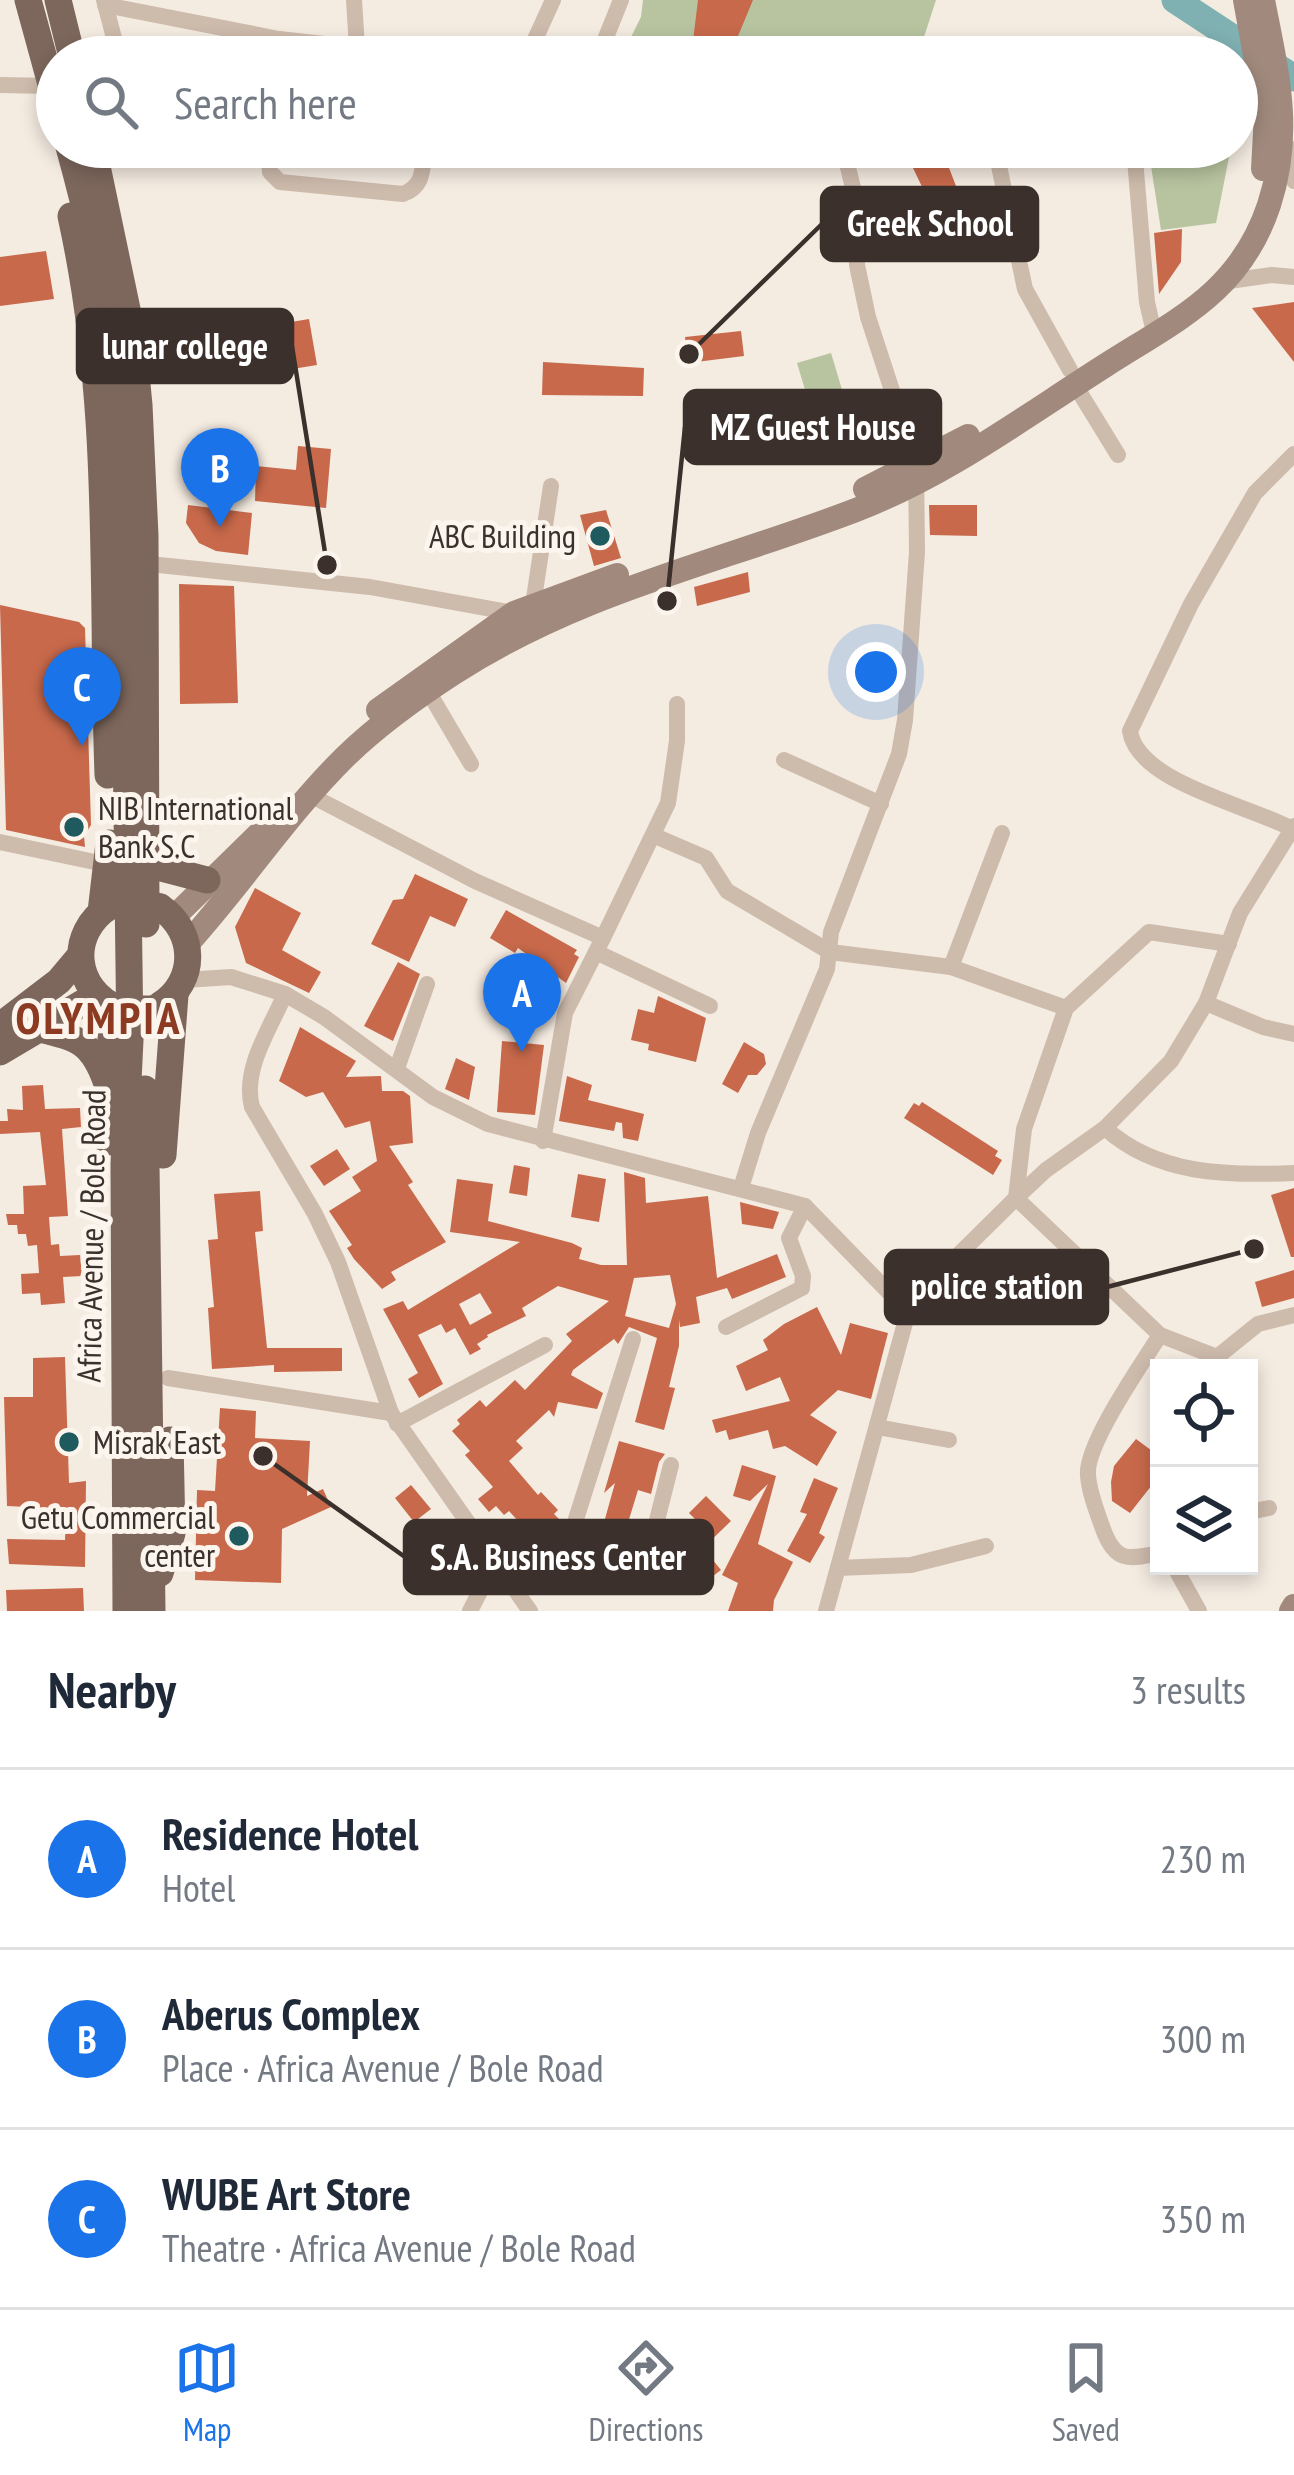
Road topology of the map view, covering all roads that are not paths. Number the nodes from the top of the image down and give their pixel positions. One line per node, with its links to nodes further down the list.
1 (28, 0): 9 (main road)
2 (58, 0): 10 (main road)
3 (355, 0): 13 (street)
4 (553, 0): 14 (street)
5 (621, 0): 15 (street)
6 (1245, 0): 16 (main road)
7 (1262, 0): 18 (main road)
8 (104, 3): 11 (street); 12 (street)
9 (37, 36)
10 (67, 36)
11 (113, 36)
12 (232, 36)
13 (356, 36)
14 (537, 36)
15 (606, 36)
16 (1256, 36)
17 (1258, 42): 18 (main road)
18 (1270, 81): 21 (main road)
19 (0, 85): 20 (street)
20 (36, 92)
21 (1275, 122): 31 (street); 33 (main road); 34 (main road)
22 (60, 168): 53 (main road)
23 (71, 168): 103 (main road, Africa Avenue / Bole Road)
24 (97, 168): 103 (main road, Africa Avenue / Bole Road)
25 (112, 168): 40 (main road)
26 (270, 168): 27 (street)
27 (422, 168)
28 (848, 168): 38 (street)
29 (999, 168): 35 (street)
30 (1137, 168): 34 (street)
31 (1294, 181)
32 (1294, 277): 33 (street)
33 (1229, 281): 35 (main road)
34 (1152, 324): 35 (main road)
35 (1073, 378): 37 (street); 38 (main road)
36 (1294, 454): 49 (street)
37 (1118, 455)
38 (917, 474): 41 (main road); 47 (street)
39 (550, 486): 41 (street)
40 (159, 565): 41 (street); 54 (main road)
41 (529, 614): 42 (main road); 52 (main road)
42 (428, 691): 45 (street); 46 (main road)
43 (677, 704): 50 (street)
44 (784, 760): 47 (street)
45 (470, 764)
46 (310, 795): 52 (main road); 60 (street)
47 (881, 805): 61 (street)
48 (1002, 832): 63 (street)
49 (1291, 833): 59 (street)
50 (655, 836): 60 (street); 61 (street)
51 (0, 842): 53 (street)
52 (245, 861): 55 (main road); 58 (main road)
53 (109, 865): 57 (main road)
54 (161, 868): 55 (main road); 56 (main road)
55 (207, 880): 56 (main road)
56 (166, 911): 57 (main road, bridge); 58 (main road)
57 (102, 912): 62 (main road)
58 (189, 942): 66 (main road)
59 (1229, 944): 67 (street); 70 (street)
60 (599, 945): 69 (street); 78 (street)
61 (830, 952): 63 (street); 80 (street)
62 (80, 956): 68 (main road); 71 (main road)
63 (951, 968): 70 (street)
64 (427, 984): 75 (street)
65 (285, 994): 66 (street); 75 (street); 90 (street)
66 (170, 995): 68 (main road, bridge); 89 (main road)
67 (1206, 1003): 73 (street); 77 (street)
68 (108, 1004): 72 (main road); 76 (main road)
69 (710, 1006)
70 (1066, 1009): 81 (street)
71 (0, 1026)
72 (40, 1029): 74 (main road); 76 (main road)
73 (1294, 1034)
74 (0, 1052)
75 (397, 1068): 78 (street)
76 (108, 1087): 103 (main road)
77 (1105, 1128): 79 (street); 81 (street)
78 (543, 1141): 80 (street)
79 (1294, 1173)
80 (741, 1188): 82 (street)
81 (1016, 1198): 83 (street); 86 (street)
82 (805, 1205): 83 (street); 85 (street)
83 (908, 1312): 91 (street)
84 (1294, 1315): 86 (street)
85 (726, 1327)
86 (1160, 1335): 97 (street)
87 (633, 1339): 101 (street)
88 (545, 1345): 90 (street)
89 (168, 1378): 90 (street); 103 (main road)
90 (394, 1419): 98 (street)
91 (877, 1426): 92 (street); 99 (street)
92 (949, 1440)
93 (671, 1465): 101 (street)
94 (1268, 1508): 95 (street)
95 (1258, 1510)
96 (986, 1546): 99 (street)
97 (1150, 1554)
98 (494, 1564): 102 (street); 104 (street)
99 (838, 1568): 106 (street)
100 (1179, 1575): 107 (street)
101 (558, 1576): 102 (street)
102 (508, 1583): 105 (street)
103 (139, 1602)
104 (470, 1611)
105 (530, 1611)
106 (826, 1611)
107 (1199, 1611)

